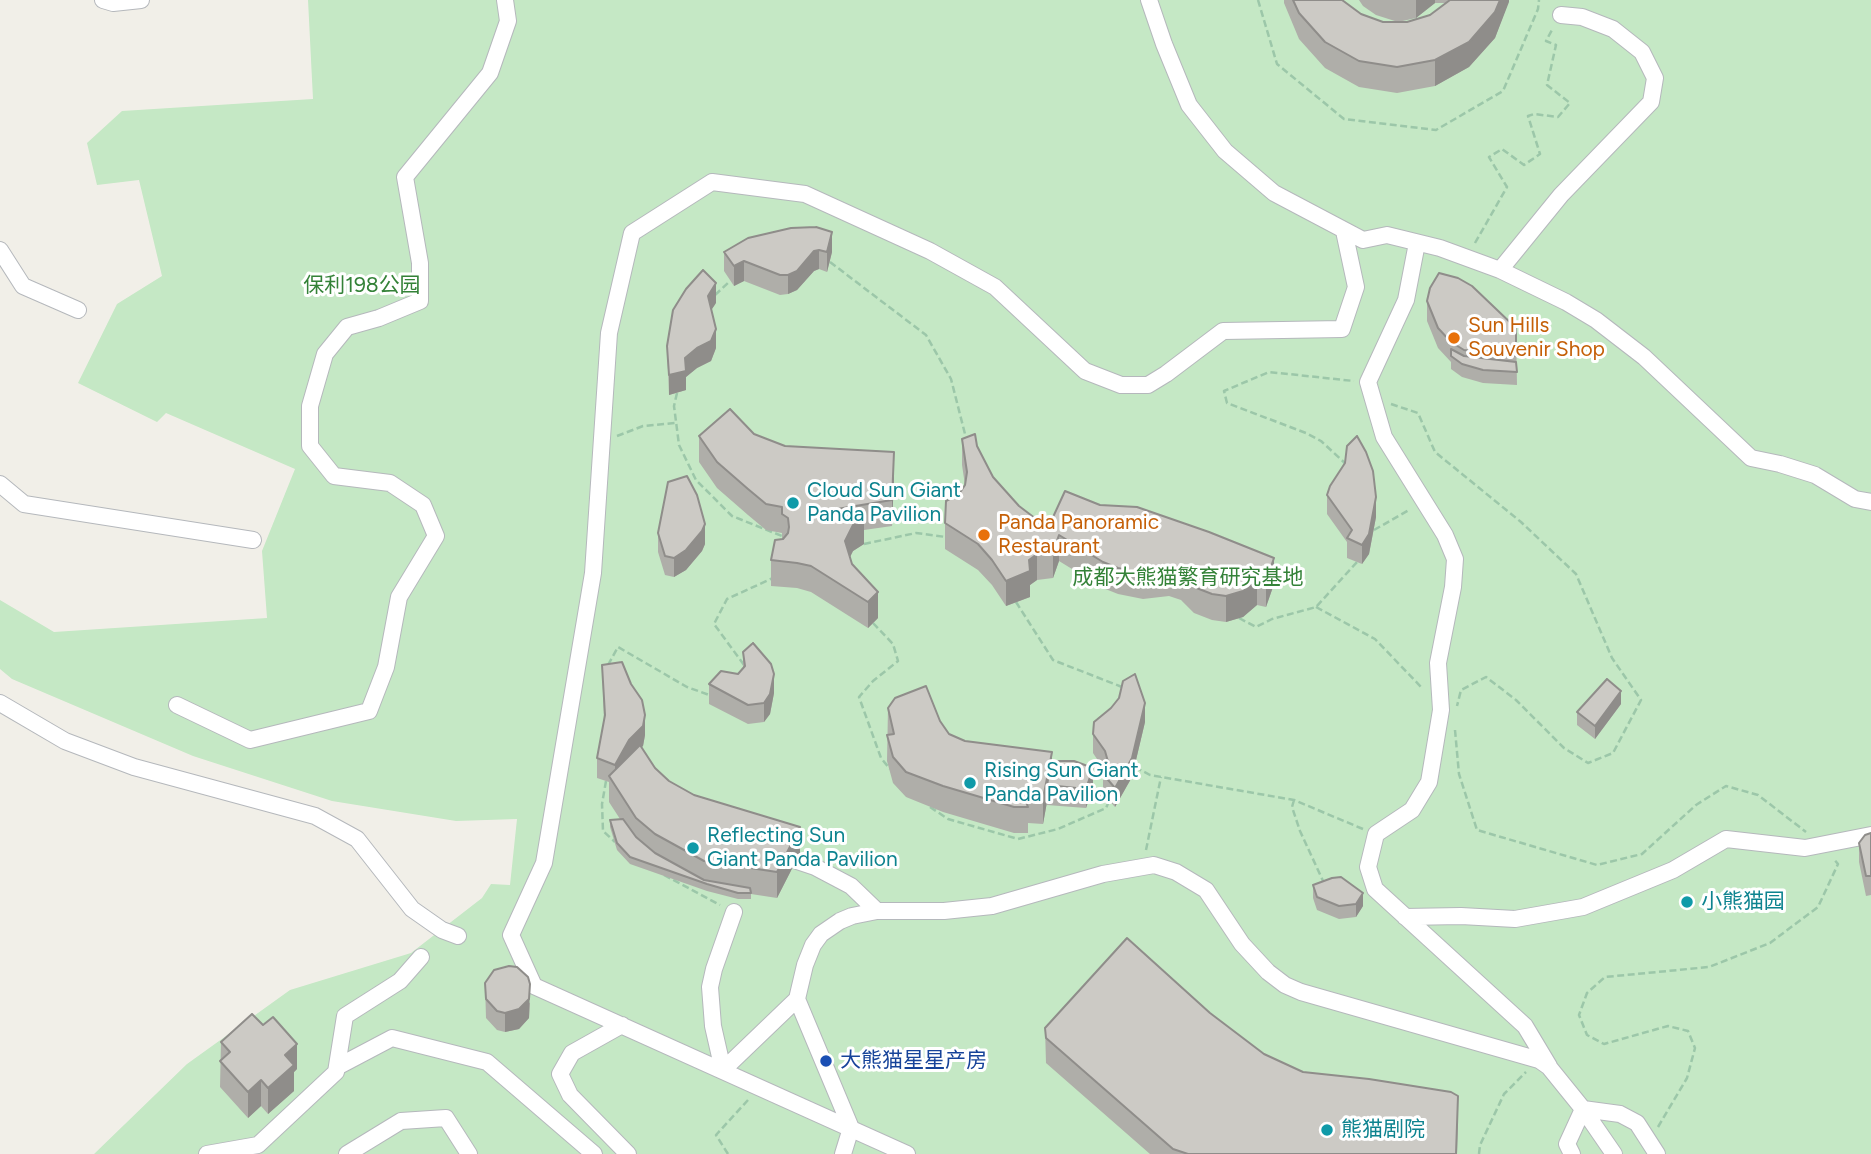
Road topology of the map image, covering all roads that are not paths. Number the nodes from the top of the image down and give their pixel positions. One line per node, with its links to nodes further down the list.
1 (103, 0): 2 (street)
2 (141, 0)
3 (505, 0): 15 (street)
4 (1149, 0): 6 (street)
5 (1561, 15): 9 (street)
6 (1344, 231): 7 (street); 24 (street)
7 (1417, 243): 9 (street); 20 (street)
8 (0, 250): 10 (street)
9 (1500, 270): 12 (street)
10 (78, 310)
11 (0, 484): 13 (street)
12 (1871, 502)
13 (253, 540)
14 (0, 703): 21 (street)
15 (177, 705)
16 (1871, 835): 20 (street)
17 (797, 861): 18 (street)
18 (877, 911): 23 (street); 25 (street)
19 (734, 912): 27 (street)
20 (1405, 917): 25 (street)
21 (458, 936)
22 (421, 957): 26 (street)
23 (797, 999): 27 (street); 29 (street)
24 (622, 1025): 27 (street); 35 (street)
25 (1544, 1064): 28 (street)
26 (337, 1067): 31 (street); 34 (street)
27 (723, 1070): 29 (street)
28 (1583, 1109): 30 (street); 38 (street); 39 (street)
29 (851, 1128): 36 (street); 37 (street)
30 (1653, 1148)
31 (207, 1154)
32 (347, 1154): 33 (street)
33 (469, 1154)
34 (594, 1154)
35 (628, 1154)
36 (843, 1154)
37 (907, 1154)
38 (1572, 1154)
39 (1614, 1154)

